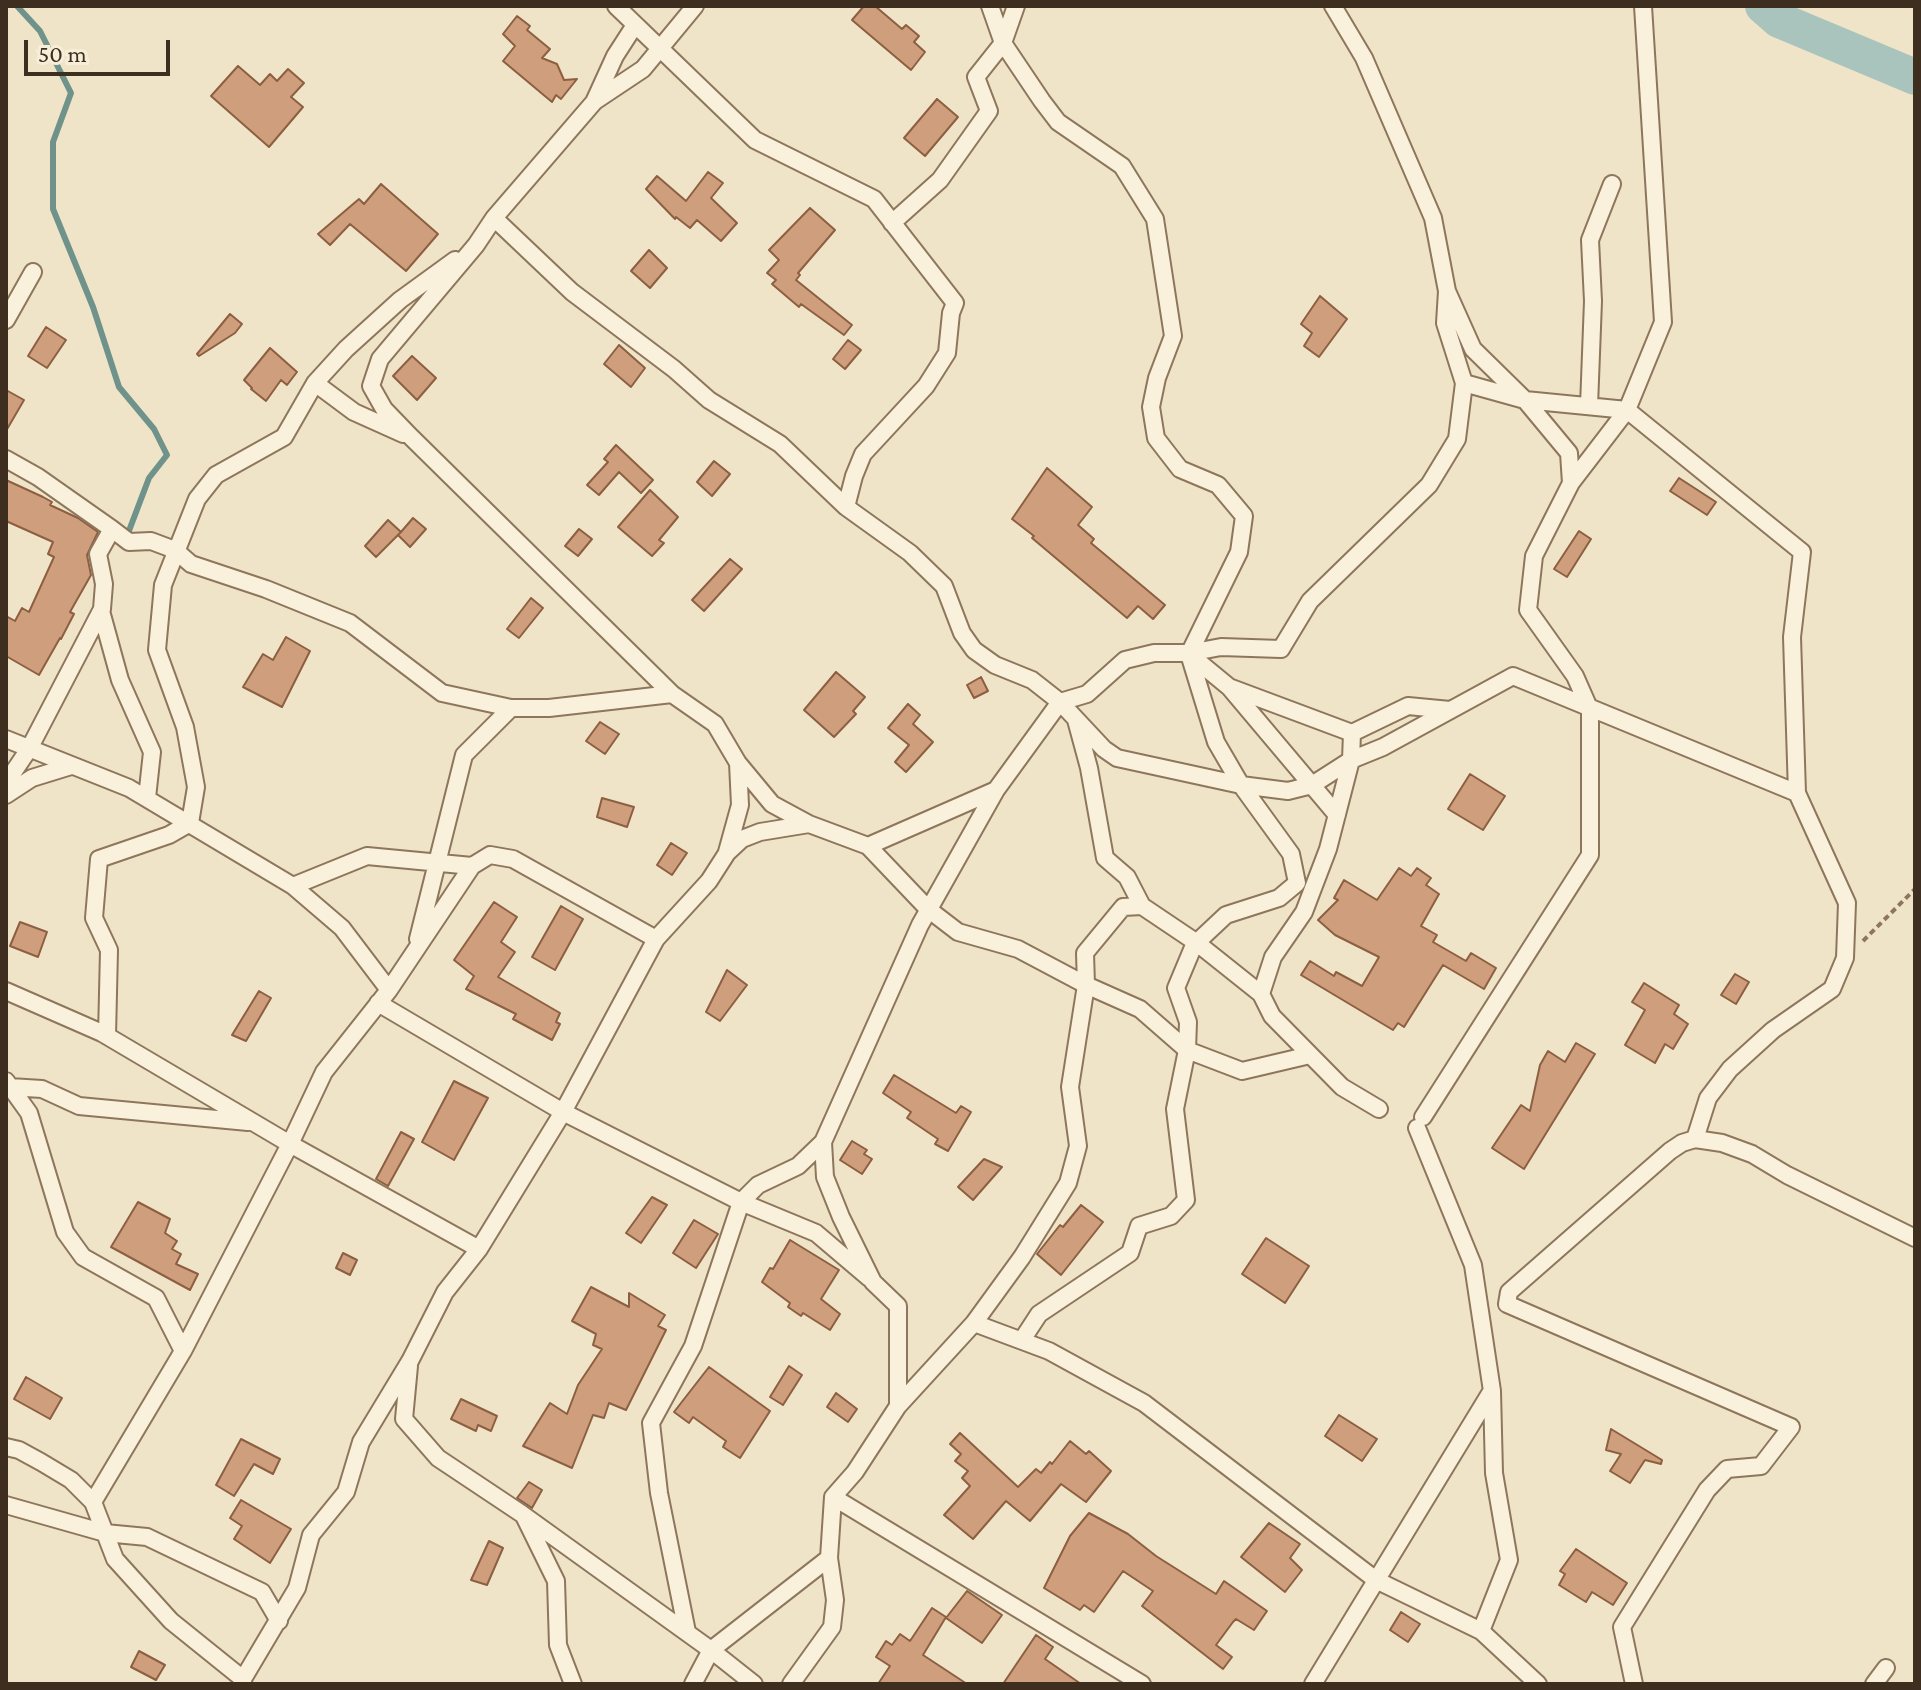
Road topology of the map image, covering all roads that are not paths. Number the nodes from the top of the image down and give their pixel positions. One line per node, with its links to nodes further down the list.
1 (616, 6): 7 (street)
2 (695, 6): 9 (street)
3 (990, 6): 8 (street)
4 (1016, 6): 8 (street)
5 (1333, 6): 16 (street)
6 (1643, 6): 22 (street)
7 (635, 25): 9 (street); 10 (street)
8 (1003, 43): 13 (street); 30 (street)
9 (659, 50): 10 (street); 13 (street)
10 (594, 102): 12 (street)
11 (1612, 184): 21 (street)
12 (494, 218): 14 (street); 26 (street)
13 (892, 223): 26 (street)
14 (476, 245): 18 (street); 23 (street)
15 (33, 272): 17 (street)
16 (1447, 291): 19 (street); 20 (street)
17 (6, 320)
18 (315, 383): 23 (street); 28 (street)
19 (1464, 383): 20 (street); 30 (street)
20 (1525, 400): 21 (street); 25 (street)
21 (1589, 406): 22 (street)
22 (1627, 410): 25 (street); 48 (street)
23 (411, 437): 32 (street)
24 (6, 459): 27 (street)
25 (1571, 483): 36 (street)
26 (846, 507): 33 (street)
27 (112, 529): 28 (street); 29 (street)
28 (175, 550): 34 (street); 52 (street)
29 (101, 611): 40 (street); 50 (street)
30 (1189, 653): 31 (street); 33 (street); 45 (street)
31 (1229, 687): 38 (street); 46 (street)
32 (672, 694): 34 (street); 42 (street)
33 (1060, 702): 37 (street); 47 (street)
34 (511, 708): 56 (street)
35 (1451, 710): 36 (street); 38 (street); 41 (street)
36 (1590, 710): 48 (street); 86 (street)
37 (1076, 719): 45 (street); 59 (street)
38 (1352, 733): 41 (street)
39 (6, 739): 40 (street)
40 (29, 749): 43 (street); 44 (street)
41 (1351, 760): 46 (street); 51 (street)
42 (738, 763): 53 (street); 55 (street)
43 (71, 766): 49 (street); 50 (street)
44 (6, 783)
45 (1241, 785): 46 (street); 62 (street)
46 (1312, 785): 51 (street)
47 (996, 790): 54 (street); 60 (street)
48 (1797, 793): 75 (street)
49 (6, 795)
50 (147, 798): 52 (street)
51 (1337, 815): 66 (street)
52 (190, 823): 58 (street); 68 (street)
53 (809, 824): 54 (street); 55 (street)
54 (868, 846): 60 (street)
55 (727, 853): 61 (street)
56 (436, 863): 57 (street); 58 (street); 63 (street)
57 (472, 866): 61 (street); 63 (street)
58 (293, 886): 67 (street)
59 (1142, 906): 62 (street); 64 (street)
60 (928, 909): 64 (street); 76 (street)
61 (656, 939): 73 (street)
62 (1197, 943): 66 (street); 69 (street)
63 (414, 952): 67 (street)
64 (1086, 985): 69 (street); 82 (street)
65 (6, 991): 68 (street)
66 (1261, 994): 70 (street)
67 (384, 997): 73 (street); 77 (street)
68 (107, 1036): 74 (street)
69 (1187, 1050): 70 (street); 83 (street)
70 (1310, 1055): 72 (street)
71 (8, 1084): 74 (street); 84 (street)
72 (1379, 1109)
73 (563, 1112): 78 (street); 80 (street)
74 (254, 1123): 77 (street)
75 (1695, 1139): 79 (street); 109 (street)
76 (823, 1142): 78 (street); 81 (street)
77 (290, 1144): 80 (street); 84 (street)
78 (741, 1202): 81 (street); 98 (street)
79 (1915, 1238)
80 (479, 1249): 85 (street)
81 (873, 1282): 87 (street)
82 (974, 1323): 83 (street); 87 (street)
83 (1022, 1340): 95 (street)
84 (183, 1351): 90 (street)
85 (410, 1361): 92 (street); 96 (street)
86 (1492, 1391): 95 (street); 97 (street)
87 (898, 1406): 89 (street)
88 (6, 1447): 90 (street)
89 (833, 1497): 94 (street); 106 (street)
90 (93, 1502): 93 (street)
91 (6, 1505): 93 (street)
92 (522, 1514): 98 (street); 102 (street)
93 (105, 1533): 96 (street); 101 (street)
94 (829, 1558): 99 (street); 105 (street)
95 (1376, 1580): 97 (street); 107 (street)
96 (279, 1621): 101 (street)
97 (1481, 1631): 108 (street)
98 (687, 1632): 99 (street)
99 (711, 1650): 103 (street); 104 (street)
100 (1886, 1668): 110 (street)
101 (243, 1682)
102 (573, 1684)
103 (693, 1684)
104 (754, 1684)
105 (791, 1684)
106 (1142, 1684)
107 (1313, 1684)
108 (1538, 1684)
109 (1634, 1684)
110 (1874, 1684)

